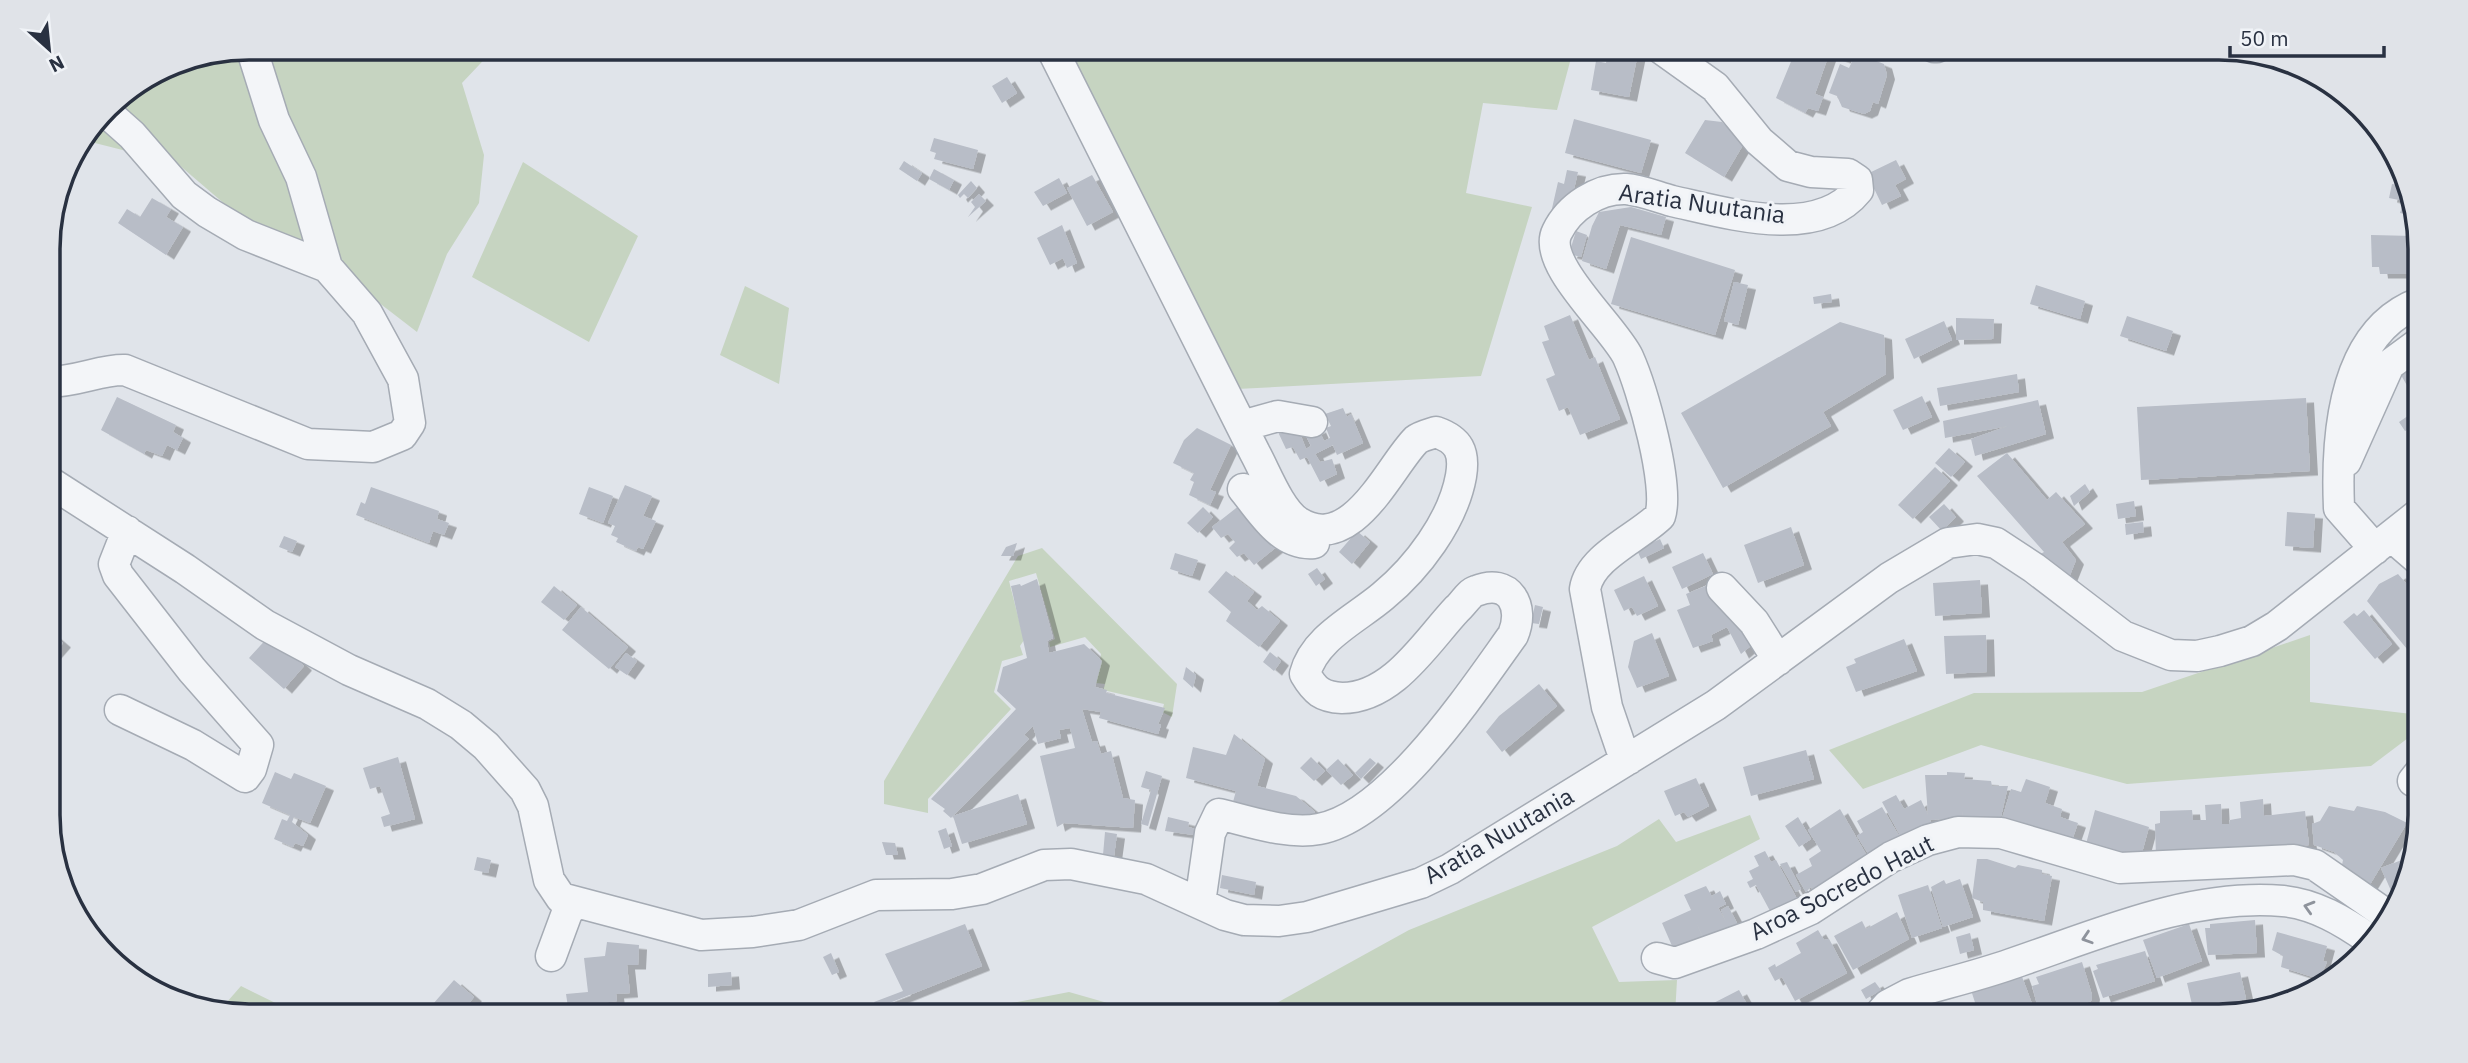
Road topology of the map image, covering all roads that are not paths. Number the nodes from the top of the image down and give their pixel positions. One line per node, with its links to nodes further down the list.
1 (255, 60): 5 (street)
2 (1058, 60): 10 (street)
3 (1678, 60): 22 (street, Aratia Nuutania)
4 (113, 118): 5 (street)
5 (327, 267): 8 (street)
6 (2408, 309): 11 (street)
7 (2408, 351): 11 (street)
8 (60, 382)
9 (1312, 422): 10 (street)
10 (1242, 426): 15 (street)
11 (2340, 474): 17 (street)
12 (60, 489): 16 (street)
13 (1243, 489): 15 (street)
14 (2408, 522): 17 (street, Aratia Nuutania)
15 (1340, 524): 23 (street)
16 (127, 531): 21 (street); 24 (street)
17 (2383, 542): 18 (street); 20 (street, Aratia Nuutania)
18 (2408, 555)
19 (1722, 588): 20 (street)
20 (1778, 660): 22 (street, Aratia Nuutania)
21 (120, 710)
22 (1629, 760): 23 (street, Aratia Nuutania)
23 (1200, 903): 24 (street, Aratia Nuutania)
24 (577, 904): 27 (street)
25 (2382, 911): 28 (street, Aroa Socredo Haut)
26 (2364, 936): 29 (street, one-way to 29)
27 (551, 956)
28 (1657, 958)
29 (1891, 1003)

